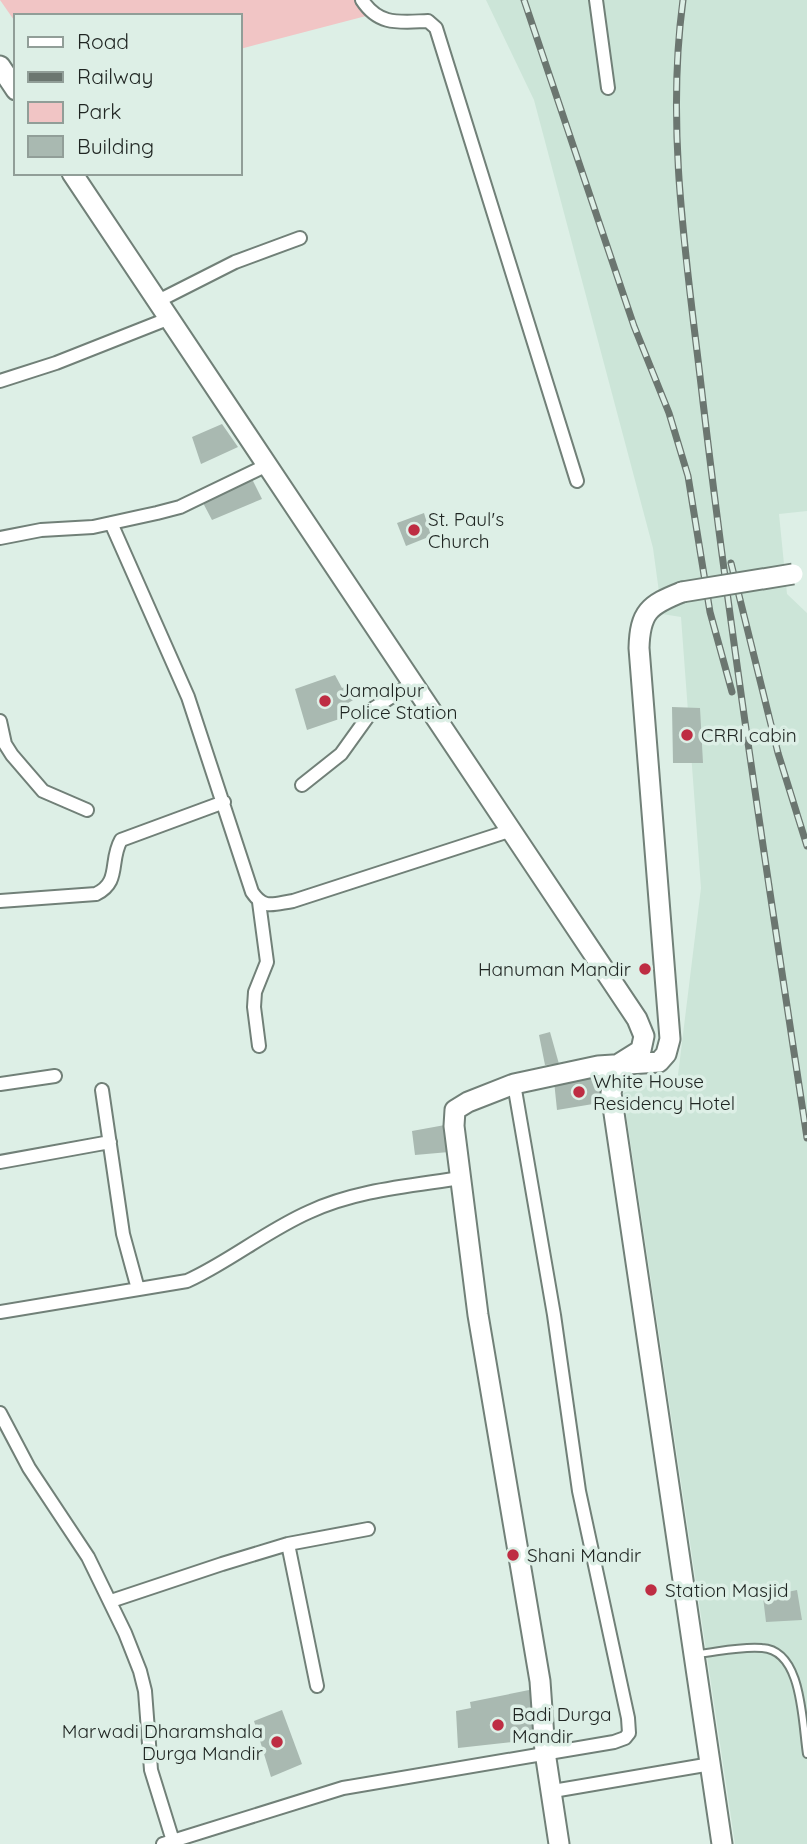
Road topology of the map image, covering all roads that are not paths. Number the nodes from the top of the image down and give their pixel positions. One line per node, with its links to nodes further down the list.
1 (362, 0): 12 (street)
2 (596, 0): 5 (street)
3 (0, 66): 4 (main road)
4 (14, 87)
5 (608, 88)
6 (73, 175): 8 (main road)
7 (300, 238): 8 (street)
8 (158, 301): 9 (main road)
9 (170, 318): 10 (street); 11 (main road)
10 (0, 381)
11 (267, 465): 13 (street); 16 (main road)
12 (577, 481)
13 (111, 523): 14 (street); 19 (street)
14 (0, 538)
15 (800, 573): 25 (main road, bridge)
16 (413, 683): 18 (street); 21 (main road)
17 (0, 721): 20 (street)
18 (302, 785)
19 (223, 802): 22 (street); 23 (street)
20 (87, 810)
21 (512, 830): 23 (street); 24 (main road)
22 (0, 901)
23 (259, 902): 26 (street)
24 (636, 1019): 25 (main road); 27 (main road)
25 (668, 1021): 27 (main road)
26 (260, 1046)
27 (617, 1065): 30 (main road); 41 (main road)
28 (55, 1076): 29 (street)
29 (0, 1084)
30 (514, 1084): 34 (main road); 43 (street)
31 (102, 1090): 32 (street)
32 (110, 1142): 33 (street); 35 (street)
33 (0, 1162)
34 (461, 1178): 35 (street); 43 (main road)
35 (138, 1289): 36 (street)
36 (0, 1312)
37 (0, 1413): 40 (street)
38 (368, 1529): 39 (street)
39 (288, 1544): 40 (street); 42 (street)
40 (111, 1601): 47 (street)
41 (694, 1654): 44 (lane); 45 (main road)
42 (317, 1686)
43 (545, 1752): 46 (main road); 47 (street)
44 (807, 1754)
45 (711, 1763): 46 (street); 49 (main road)
46 (553, 1791): 48 (main road)
47 (174, 1842)
48 (559, 1844)
49 (722, 1844)

